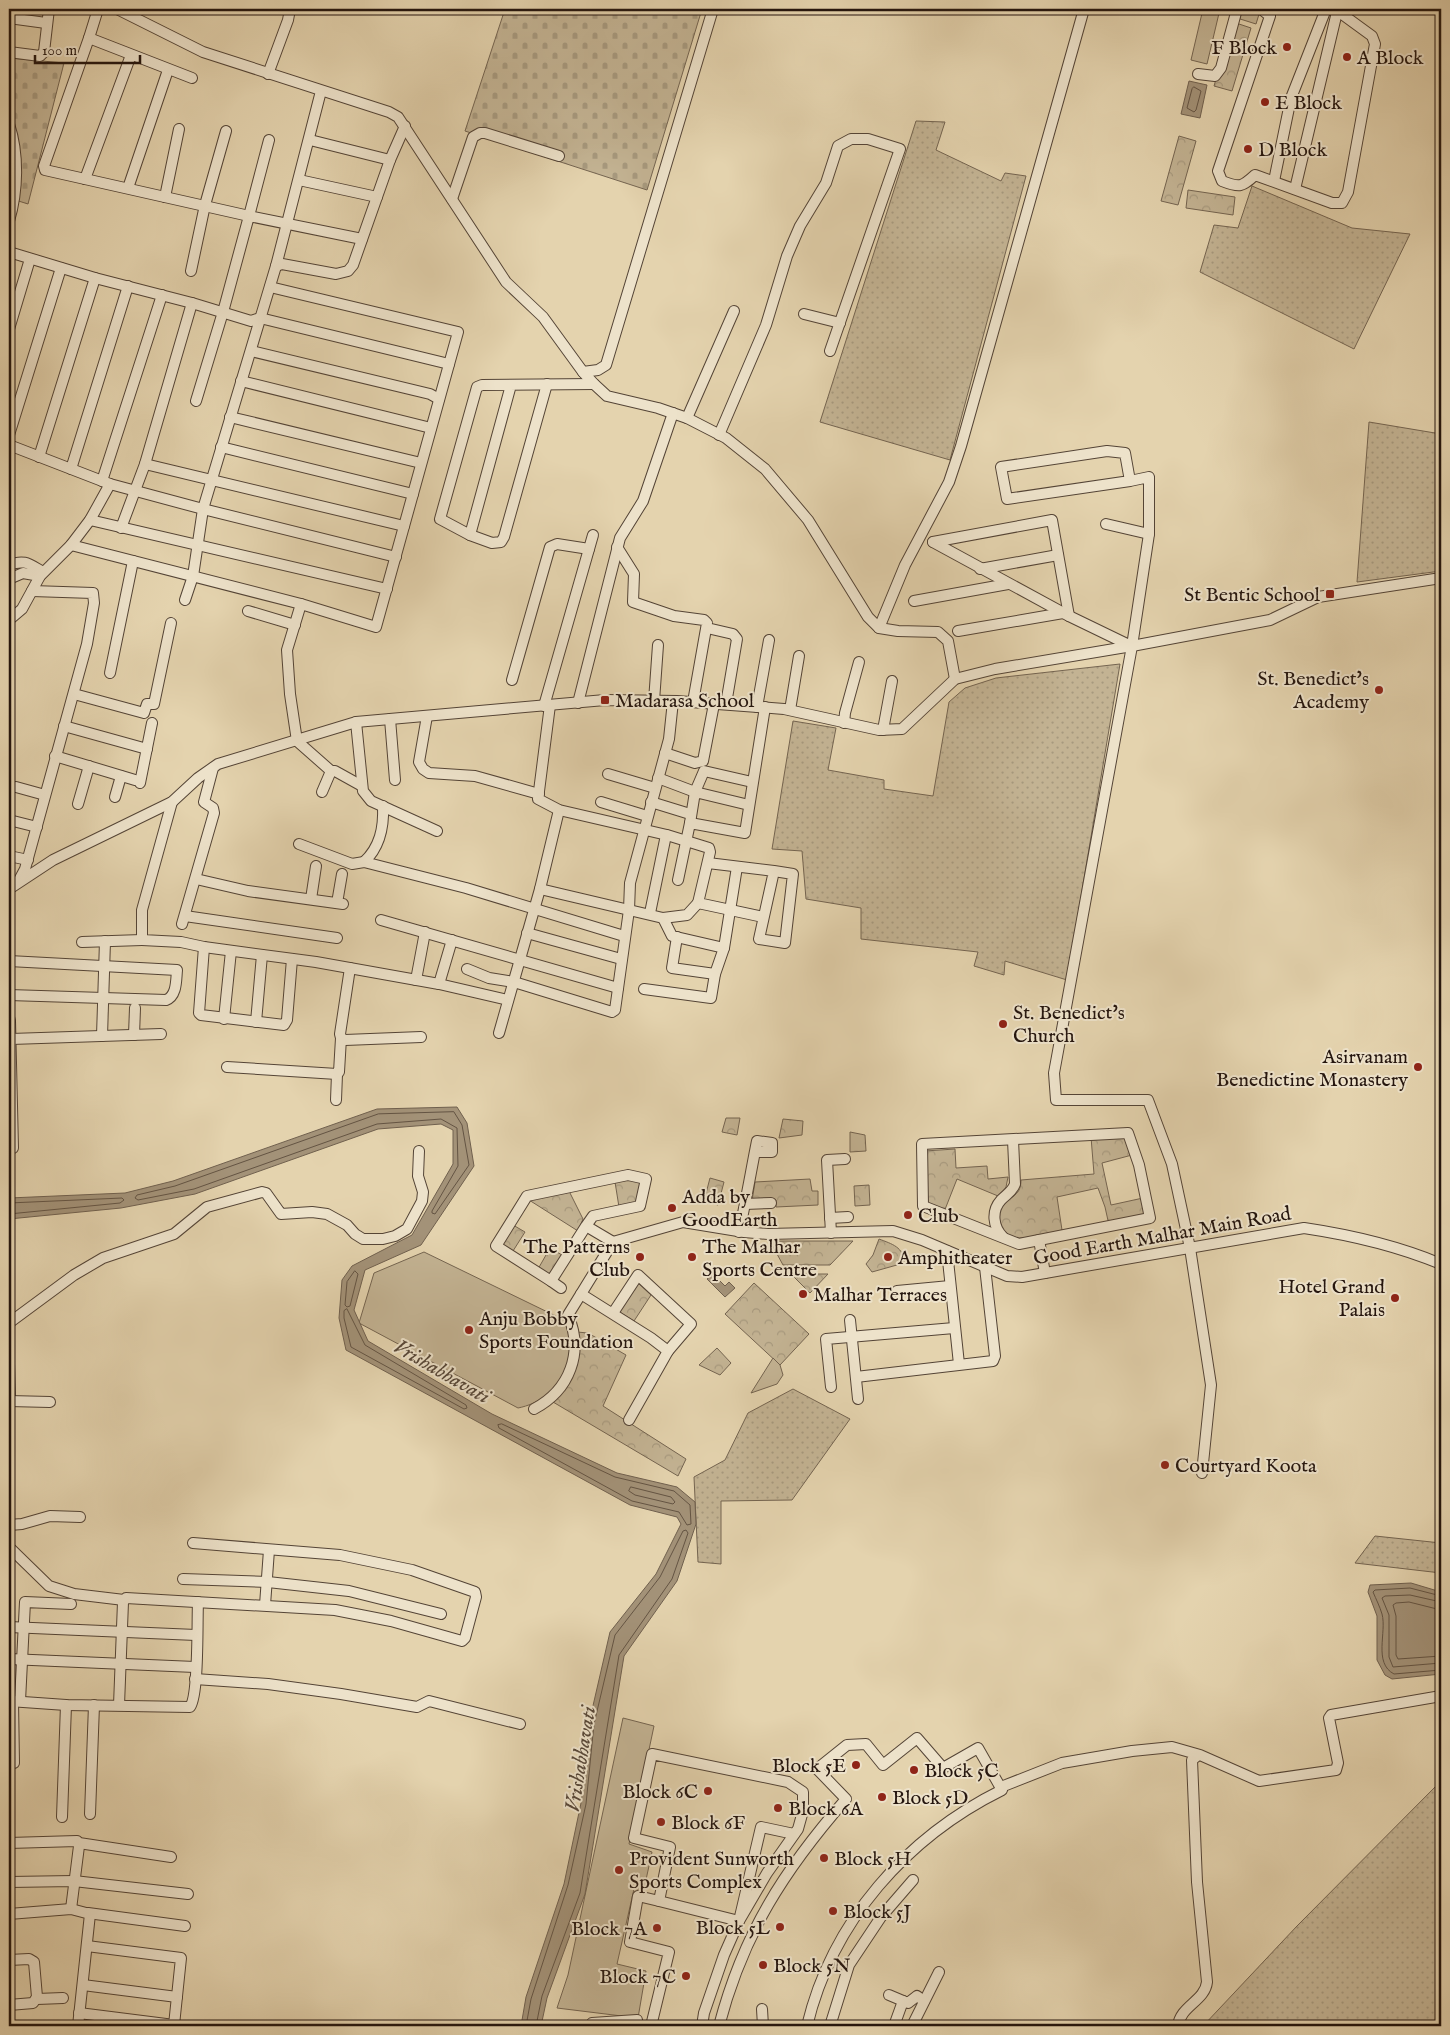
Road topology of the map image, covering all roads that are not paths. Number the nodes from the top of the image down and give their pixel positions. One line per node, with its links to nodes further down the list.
1 (49, 9): 12 (street)
2 (98, 9): 13 (street)
3 (117, 9): 19 (street)
4 (290, 9): 19 (street)
5 (713, 9): 63 (street)
6 (1084, 9): 120 (street)
7 (1237, 9): 20 (street)
8 (1261, 9): 33 (street)
9 (1326, 9): 16 (street)
10 (1336, 10): 17 (street); 35 (street)
11 (9, 18): 12 (street)
12 (46, 23): 14 (street)
13 (89, 38): 15 (street); 31 (street)
14 (9, 52)
15 (131, 55): 18 (street); 31 (street)
16 (1308, 55): 17 (street); 33 (street)
17 (1326, 59): 35 (street)
18 (168, 70): 21 (street); 34 (street)
19 (268, 74): 22 (street)
20 (1198, 74)
21 (192, 78)
22 (321, 91): 24 (street); 28 (street)
23 (9, 124): 41 (street)
24 (405, 126): 30 (street); 38 (street)
25 (179, 130): 36 (street)
26 (226, 131): 39 (street)
27 (269, 140): 40 (street)
28 (310, 140): 30 (street); 32 (street)
29 (559, 156): 38 (street)
30 (390, 160): 37 (street)
31 (85, 179): 34 (street)
32 (299, 180): 37 (street); 42 (street)
33 (1274, 181): 35 (street)
34 (128, 188): 36 (street)
35 (1295, 189)
36 (164, 196): 39 (street)
37 (377, 197): 43 (street)
38 (452, 199): 63 (street)
39 (205, 205): 40 (street); 48 (street)
40 (249, 216): 42 (street); 55 (street)
41 (9, 221)
42 (288, 224): 43 (street); 46 (street)
43 (362, 239): 46 (street)
44 (9, 252): 45 (street)
45 (30, 258): 47 (street); 59 (street)
46 (276, 266): 51 (street)
47 (61, 268): 49 (street); 75 (street)
48 (191, 271)
49 (95, 278): 50 (street); 78 (street)
50 (128, 286): 52 (street); 81 (street)
51 (270, 287): 57 (street); 62 (street)
52 (162, 295): 53 (street); 84 (street)
53 (192, 303): 55 (street); 80 (street)
54 (734, 311): 72 (street)
55 (223, 312): 57 (street); 69 (street)
56 (804, 314): 58 (street)
57 (260, 318): 60 (street); 62 (street)
58 (840, 323): 61 (street); 74 (street)
59 (9, 329)
60 (250, 351): 64 (street); 68 (street)
61 (830, 351)
62 (449, 364): 68 (street)
63 (583, 372): 66 (street)
64 (241, 381): 71 (street); 73 (street)
65 (547, 384): 66 (street); 67 (street); 93 (street)
66 (594, 384): 70 (street)
67 (511, 385): 93 (street); 93 (street)
68 (439, 399): 73 (street)
69 (196, 402)
70 (673, 414): 72 (street); 97 (street)
71 (230, 417): 77 (street); 79 (street)
72 (687, 418): 74 (street)
73 (431, 428): 79 (street)
74 (719, 434): 120 (street)
75 (9, 435)
76 (9, 444): 78 (street)
77 (221, 447): 82 (street); 86 (street)
78 (39, 457): 81 (street)
79 (422, 463): 86 (street)
80 (145, 464): 82 (street); 85 (street)
81 (71, 469): 84 (street)
82 (212, 479): 87 (street); 90 (street)
83 (1130, 481): 83 (street); 92 (street)
84 (106, 482): 85 (street); 88 (street)
85 (136, 490): 87 (street); 91 (street)
86 (413, 494): 90 (street)
87 (202, 509): 96 (street); 100 (street)
88 (90, 520): 91 (street); 95 (street)
89 (1106, 524): 92 (street)
90 (404, 526): 100 (street)
91 (121, 528): 96 (street)
92 (1149, 534): 124 (street)
93 (470, 535)
94 (593, 535): 98 (street)
95 (71, 545): 101 (street); 104 (street)
96 (196, 545): 105 (street); 109 (street)
97 (617, 546): 119 (street); 135 (street)
98 (589, 549): 129 (street); 138 (street)
99 (1058, 555): 103 (street); 103 (street); 115 (street)
100 (396, 557): 109 (street)
101 (133, 561): 105 (street); 127 (street)
102 (9, 565): 104 (street)
103 (980, 569): 108 (street)
104 (42, 574): 107 (street); 110 (street)
105 (193, 576): 111 (street); 113 (street)
106 (1441, 578): 124 (street)
107 (9, 579)
108 (1008, 584): 112 (street); 115 (street)
109 (387, 589): 113 (street)
110 (32, 591): 116 (street); 131 (street)
111 (185, 600)
112 (914, 601)
113 (301, 604): 118 (street)
114 (248, 611): 118 (street)
115 (1066, 615): 121 (street); 124 (street)
116 (9, 620)
117 (171, 623): 131 (street)
118 (294, 625): 148 (street)
119 (707, 628): 134 (street); 137 (street)
120 (880, 628): 128 (street)
121 (958, 631)
122 (769, 640): 139 (street)
123 (658, 645): 132 (street)
124 (1132, 646): 128 (street); 263 (street)
125 (799, 656): 140 (street)
126 (859, 662): 145 (street)
127 (110, 673)
128 (955, 679): 147 (street)
129 (512, 680)
130 (892, 680): 147 (street)
131 (74, 694): 146 (street)
132 (654, 701): 133 (street); 135 (street)
133 (673, 701): 134 (street); 150 (street)
134 (693, 702): 136 (street)
135 (578, 703): 138 (street)
136 (714, 704): 137 (street); 150 (street)
137 (726, 704): 139 (street)
138 (547, 706): 141 (street); 164 (street)
139 (761, 707): 140 (street); 158 (street)
140 (790, 710): 145 (street)
141 (427, 716): 142 (street); 164 (street)
142 (390, 720): 143 (street); 157 (street)
143 (356, 722): 148 (street); 160 (street)
144 (152, 723): 149 (street)
145 (844, 723): 147 (street)
146 (64, 726): 149 (street); 151 (street)
147 (883, 730)
148 (297, 741): 153 (street); 154 (street)
149 (147, 749): 156 (street)
150 (665, 753): 159 (street)
151 (56, 756): 152 (street); 165 (street)
152 (90, 766): 156 (street); 170 (street)
153 (213, 768): 167 (street); 191 (street)
154 (331, 771): 160 (street); 162 (street)
155 (608, 774): 159 (street)
156 (121, 776): 166 (street)
157 (395, 780)
158 (752, 782): 163 (street); 172 (street)
159 (657, 783): 163 (street); 169 (street)
160 (362, 786): 171 (street)
161 (16, 787): 165 (street)
162 (322, 792)
163 (695, 792): 172 (street); 175 (street)
164 (539, 794): 173 (street)
165 (45, 795): 177 (street)
166 (115, 797)
167 (172, 802): 193 (street); 210 (street)
168 (601, 802): 174 (street)
169 (651, 802): 174 (street); 175 (street)
170 (78, 804)
171 (383, 806): 179 (street); 185 (street)
172 (749, 806): 175 (street)
173 (559, 810): 178 (street); 195 (street)
174 (647, 816): 178 (street)
175 (690, 818): 181 (street)
176 (9, 820): 177 (street)
177 (37, 827): 184 (street)
178 (644, 830): 180 (street); 199 (street)
179 (437, 831)
180 (666, 835): 181 (street); 201 (street)
181 (686, 841): 186 (street); 192 (street)
182 (299, 844): 185 (street)
183 (9, 856): 184 (street)
184 (28, 860): 193 (street)
185 (364, 862): 198 (street)
186 (708, 863): 188 (street); 197 (street)
187 (316, 866): 196 (street)
188 (737, 867): 189 (street); 200 (street)
189 (774, 871): 202 (street); 202 (street)
190 (342, 874): 196 (street)
191 (196, 879): 196 (street); 209 (street)
192 (678, 880)
193 (18, 883): 194 (street)
194 (9, 889)
195 (540, 889): 198 (street); 199 (street)
196 (311, 900)
197 (698, 903): 200 (street); 203 (street)
198 (534, 909): 206 (street); 207 (street)
199 (629, 910): 201 (street); 207 (street)
200 (731, 910): 202 (street); 215 (street)
201 (650, 913): 203 (street)
202 (763, 917)
203 (663, 918): 208 (street)
204 (381, 920): 205 (street)
205 (425, 932): 211 (street); 226 (street)
206 (528, 933): 218 (street); 220 (street)
207 (624, 936): 220 (street)
208 (677, 937): 215 (street); 225 (street)
209 (337, 938)
210 (142, 940): 212 (street); 214 (street)
211 (452, 940): 218 (street); 228 (street)
212 (105, 941): 213 (street); 222 (street)
213 (82, 942)
214 (204, 948): 216 (street); 236 (street)
215 (724, 948): 225 (street)
216 (231, 951): 217 (street); 236 (street)
217 (262, 954): 219 (street); 237 (street)
218 (519, 958): 227 (street); 229 (street)
219 (292, 959): 223 (street); 237 (street)
220 (621, 960): 229 (street)
221 (9, 961): 222 (street)
222 (105, 966): 232 (street); 232 (street)
223 (350, 968): 226 (street); 243 (street)
224 (467, 969): 227 (street)
225 (716, 974): 230 (street)
226 (416, 980): 228 (street)
227 (514, 982): 229 (street); 233 (street)
228 (439, 984): 233 (street)
229 (618, 988)
230 (644, 989)
231 (9, 995): 232 (street)
232 (104, 999): 241 (street)
233 (508, 1000): 238 (street)
234 (135, 1008): 240 (street)
235 (9, 1017): 244 (street)
236 (224, 1019): 237 (street)
237 (256, 1022)
238 (499, 1033)
239 (160, 1034): 240 (street)
240 (134, 1035): 241 (street)
241 (102, 1036): 244 (street)
242 (421, 1037): 243 (street)
243 (341, 1038): 246 (street)
244 (11, 1039): 249 (street)
245 (227, 1067): 246 (street)
246 (337, 1074): 247 (street)
247 (336, 1100)
248 (1013, 1140): 260 (street); 260 (street); 261 (street)
249 (13, 1148)
250 (419, 1151): 275 (street)
251 (755, 1152): 254 (street)
252 (844, 1159): 256 (street)
253 (771, 1203): 254 (street)
254 (745, 1204): 258 (street)
255 (848, 1217): 256 (street)
256 (830, 1218): 259 (street)
257 (586, 1226): 262 (street); 268 (street); 268 (street)
258 (739, 1232): 259 (street, Good Earth Malhar Main Road); 262 (street, Good Earth Malhar Main Road)
259 (831, 1234): 264 (street, Good Earth Malhar Main Road)
260 (1004, 1238): 261 (street)
261 (1039, 1240): 267 (street)
262 (613, 1242): 272 (street)
263 (1190, 1248): 265 (street, Good Earth Malhar Main Road); 267 (street, Good Earth Malhar Main Road); 288 (street)
264 (947, 1251): 266 (street, Good Earth Malhar Main Road); 269 (street)
265 (1441, 1264)
266 (985, 1267): 267 (street, Good Earth Malhar Main Road); 280 (street)
267 (1045, 1273)
268 (551, 1280): 270 (street)
269 (950, 1286): 271 (street); 276 (street)
270 (561, 1288)
271 (897, 1291)
272 (581, 1294): 273 (street); 286 (street)
273 (613, 1313): 278 (street); 278 (street)
274 (850, 1320): 277 (street)
275 (9, 1323)
276 (954, 1328): 277 (street); 280 (street)
277 (852, 1337): 281 (street); 282 (street)
278 (668, 1352): 287 (street)
279 (9, 1364): 284 (street)
280 (958, 1364): 281 (street)
281 (856, 1377): 283 (street)
282 (831, 1387)
283 (858, 1399)
284 (10, 1401): 285 (street)
285 (50, 1402)
286 (534, 1409)
287 (630, 1420)
288 (1202, 1473)
289 (80, 1517): 290 (street)
290 (9, 1525)
291 (193, 1543): 293 (street)
292 (9, 1546): 296 (street)
293 (269, 1550): 295 (street); 299 (street)
294 (183, 1578): 295 (street)
295 (268, 1582): 299 (street); 300 (street)
296 (124, 1600): 297 (street); 303 (street)
297 (198, 1602): 299 (street); 304 (street)
298 (71, 1604): 302 (street)
299 (265, 1605)
300 (441, 1614)
301 (9, 1627): 302 (street)
302 (24, 1628): 303 (street); 306 (street)
303 (122, 1631): 304 (street); 307 (street)
304 (196, 1635): 308 (street)
305 (9, 1659): 306 (street)
306 (22, 1660): 307 (street); 311 (street)
307 (121, 1663): 308 (street); 314 (street)
308 (195, 1667): 309 (street)
309 (195, 1680): 314 (street); 315 (street)
310 (1441, 1696): 316 (street)
311 (14, 1701): 312 (street); 317 (street)
312 (66, 1705): 313 (street); 320 (street)
313 (94, 1705): 314 (street); 319 (street)
314 (119, 1705)
315 (520, 1724)
316 (1197, 1756): 318 (street); 359 (street)
317 (14, 1763)
318 (1001, 1787): 353 (street); 355 (street)
319 (90, 1814)
320 (62, 1817)
321 (794, 1834): 329 (street); 333 (street); 333 (street)
322 (9, 1843): 323 (street)
323 (79, 1843): 324 (street); 326 (street)
324 (171, 1857)
325 (913, 1880): 356 (street)
326 (74, 1881): 327 (street); 328 (street); 330 (street)
327 (9, 1882)
328 (188, 1894)
329 (659, 1901): 333 (street); 351 (street)
330 (71, 1909): 331 (street); 332 (street)
331 (88, 1913): 334 (street); 335 (street)
332 (9, 1914)
333 (739, 1922): 352 (street)
334 (185, 1926)
335 (86, 1946): 338 (street); 340 (street)
336 (9, 1960): 342 (street)
337 (940, 1972): 343 (street)
338 (83, 1986): 340 (street); 347 (street)
339 (889, 1995): 344 (street)
340 (177, 1997): 347 (street)
341 (63, 1998): 342 (street)
342 (37, 1999): 345 (street)
343 (924, 2000): 344 (street); 358 (street)
344 (903, 2001): 357 (street)
345 (9, 2005)
346 (762, 2009): 354 (street)
347 (79, 2013): 348 (street)
348 (78, 2026)
349 (592, 2026): 350 (street)
350 (638, 2026)
351 (651, 2026)
352 (702, 2026)
353 (719, 2026)
354 (763, 2026)
355 (807, 2026)
356 (830, 2026)
357 (894, 2026)
358 (912, 2026)
359 (1178, 2026)

